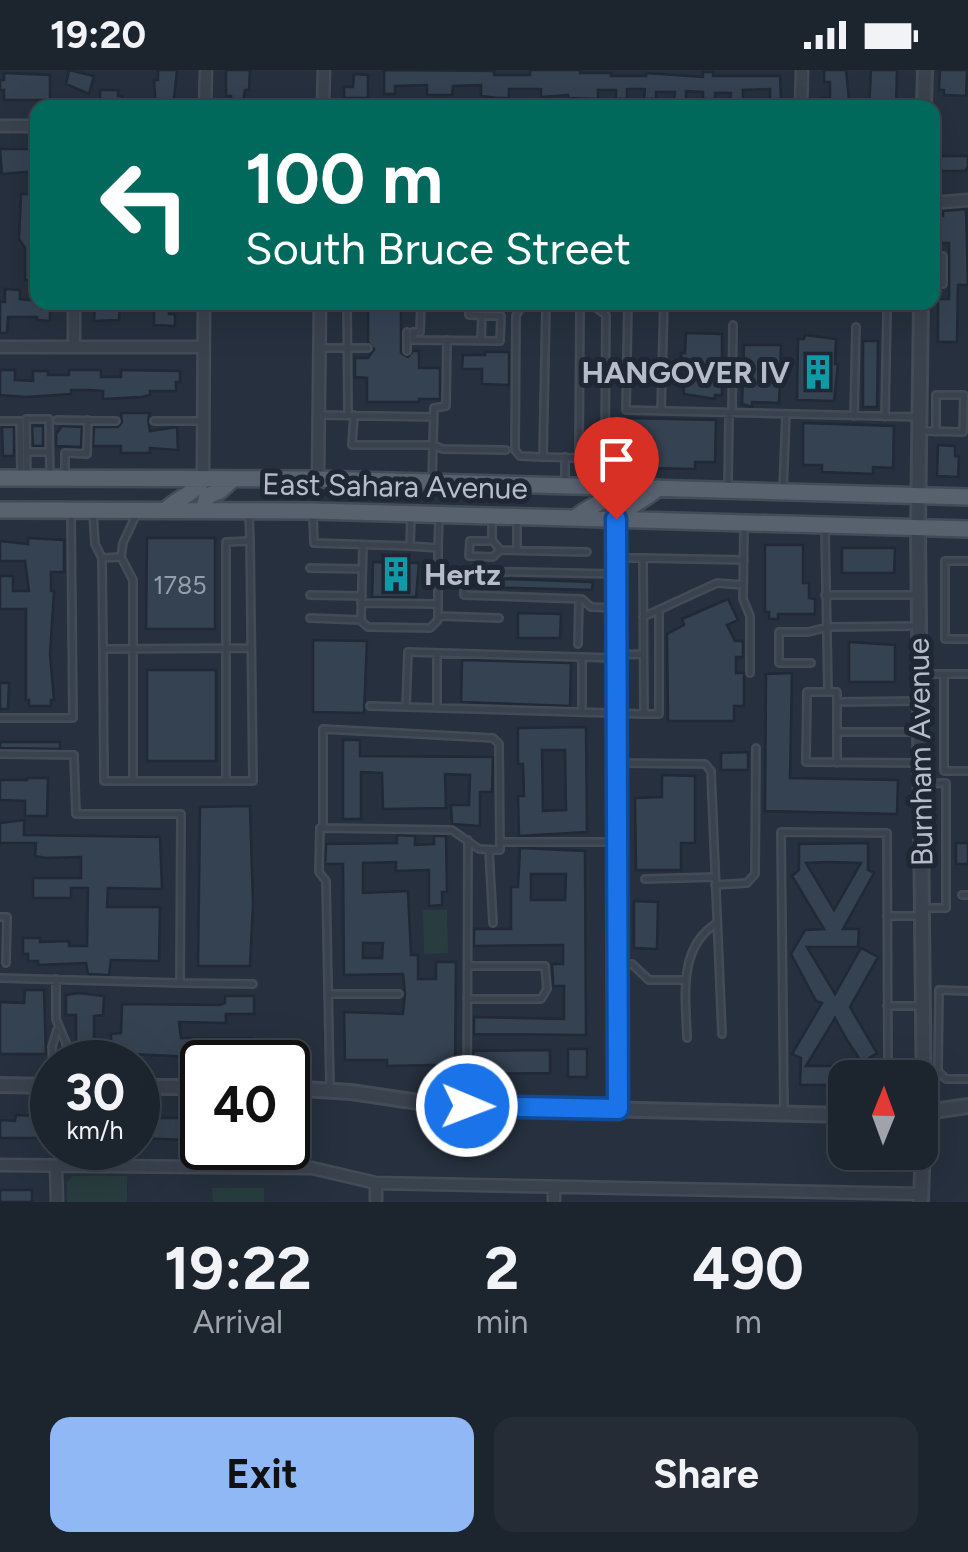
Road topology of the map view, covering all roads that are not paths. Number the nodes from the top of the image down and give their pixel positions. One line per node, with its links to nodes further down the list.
1 (206, 70): 5 (street)
2 (324, 70): 6 (street)
3 (802, 70): 7 (street)
4 (924, 70): 8 (street)
5 (206, 100)
6 (323, 100)
7 (802, 100)
8 (924, 100)
9 (0, 126): 10 (street)
10 (30, 126)
11 (968, 200): 12 (street)
12 (940, 202)
13 (943, 256): 14 (lane)
14 (943, 271): 15 (lane)
15 (943, 284)
16 (74, 310): 37 (street)
17 (204, 310): 38 (street)
18 (320, 310): 39 (street)
19 (347, 310): 40 (lane)
20 (421, 310): 33 (lane)
21 (469, 310): 30 (lane)
22 (519, 310): 63 (lane)
23 (546, 310): 63 (lane)
24 (580, 310): 65 (lane)
25 (601, 310): 65 (lane)
26 (628, 310): 43 (lane)
27 (664, 310): 43 (lane)
28 (922, 310): 57 (street, Burnham Avenue)
29 (888, 311): 50 (lane)
30 (482, 316): 35 (lane); 35 (lane)
31 (733, 324): 44 (lane)
32 (856, 327): 48 (lane)
33 (408, 335): 34 (lane); 42 (lane)
34 (446, 340): 35 (lane); 49 (lane)
35 (482, 341)
36 (0, 347): 37 (street)
37 (74, 347): 38 (street)
38 (203, 347): 56 (street)
39 (320, 348): 40 (lane); 46 (street)
40 (347, 348): 41 (lane); 47 (lane)
41 (368, 348)
42 (407, 351)
43 (661, 411): 44 (lane)
44 (730, 413): 45 (lane); 76 (lane)
45 (786, 414): 48 (lane); 77 (lane)
46 (319, 415): 47 (lane); 71 (street)
47 (351, 415): 49 (lane); 59 (lane)
48 (854, 416): 50 (lane)
49 (434, 417): 59 (lane)
50 (885, 417): 57 (lane)
51 (57, 420): 52 (lane)
52 (88, 420): 53 (lane); 68 (lane)
53 (116, 420)
54 (0, 421): 67 (lane)
55 (154, 421): 56 (lane)
56 (203, 422): 69 (street)
57 (920, 424): 58 (lane); 78 (street, Burnham Avenue)
58 (936, 432): 58 (lane)
59 (433, 445): 60 (lane); 72 (lane)
60 (506, 450)
61 (26, 452): 62 (lane); 62 (lane); 67 (lane)
62 (50, 452): 68 (lane)
63 (543, 456): 64 (lane)
64 (566, 457): 65 (lane); 73 (lane)
65 (579, 458)
66 (0, 478): 67 (main road, East Sahara Avenue)
67 (24, 478): 68 (main road, East Sahara Avenue)
68 (58, 478): 69 (main road, East Sahara Avenue)
69 (203, 479): 70 (main road, East Sahara Avenue); 84 (main road)
70 (232, 479): 71 (main road, East Sahara Avenue); 85 (main road)
71 (318, 479): 72 (main road, East Sahara Avenue)
72 (432, 481): 73 (main road, East Sahara Avenue)
73 (565, 486): 74 (main road, East Sahara Avenue)
74 (618, 487): 75 (main road, East Sahara Avenue); 92 (main road)
75 (658, 488): 76 (main road, East Sahara Avenue); 93 (main road)
76 (728, 490): 77 (main road, East Sahara Avenue)
77 (783, 492): 78 (main road, East Sahara Avenue)
78 (919, 496): 79 (main road, East Sahara Avenue); 96 (street, Burnham Avenue)
79 (968, 497)
80 (0, 510): 81 (main road, East Sahara Avenue)
81 (71, 510): 82 (main road, East Sahara Avenue); 155 (lane)
82 (93, 510): 83 (main road, East Sahara Avenue); 107 (lane)
83 (139, 510): 84 (main road, East Sahara Avenue); 106 (lane)
84 (166, 510): 85 (main road, East Sahara Avenue)
85 (204, 510): 86 (main road, East Sahara Avenue)
86 (250, 510): 87 (main road, East Sahara Avenue); 98 (lane)
87 (312, 511): 88 (main road, East Sahara Avenue); 100 (lane)
88 (411, 513): 89 (main road, East Sahara Avenue); 101 (lane)
89 (439, 514): 90 (main road, East Sahara Avenue); 102 (lane)
90 (492, 516): 91 (main road, East Sahara Avenue); 99 (lane)
91 (517, 516): 92 (main road, East Sahara Avenue); 104 (lane)
92 (574, 518): 93 (main road, East Sahara Avenue)
93 (616, 519): 94 (main road, East Sahara Avenue); 108 (street)
94 (744, 523): 95 (main road, East Sahara Avenue); 110 (lane)
95 (825, 526): 96 (main road, East Sahara Avenue); 117 (lane)
96 (918, 528): 97 (main road, East Sahara Avenue); 118 (street, Burnham Avenue)
97 (968, 529)
98 (250, 541): 133 (lane); 134 (lane)
99 (492, 541): 103 (lane); 103 (lane)
100 (363, 545): 101 (lane); 113 (lane)
101 (410, 546): 102 (lane)
102 (438, 548): 121 (lane)
103 (500, 550): 104 (lane)
104 (517, 550): 105 (lane)
105 (587, 552)
106 (121, 557): 107 (lane); 136 (lane)
107 (102, 558): 135 (lane)
108 (616, 558): 109 (lane); 114 (street)
109 (643, 558): 110 (lane); 125 (lane)
110 (744, 560): 115 (lane)
111 (968, 561): 131 (lane)
112 (310, 568): 113 (lane)
113 (362, 570): 119 (lane)
114 (616, 574): 120 (lane); 122 (street)
115 (743, 585): 123 (lane); 142 (lane)
116 (310, 594): 119 (lane)
117 (825, 595): 118 (lane); 130 (lane)
118 (919, 595): 129 (street, Burnham Avenue)
119 (362, 599): 121 (lane); 128 (lane)
120 (579, 599): 122 (lane); 132 (lane)
121 (438, 604): 124 (lane)
122 (616, 608): 139 (street)
123 (659, 610): 125 (lane); 154 (lane)
124 (438, 616): 127 (lane); 128 (lane)
125 (643, 617): 138 (lane)
126 (310, 618): 128 (lane)
127 (499, 618)
128 (361, 620)
129 (919, 626): 130 (lane); 143 (street, Burnham Avenue)
130 (828, 627): 141 (lane); 146 (lane)
131 (968, 639)
132 (578, 644)
133 (226, 648): 134 (lane); 136 (lane); 165 (lane)
134 (252, 648): 165 (lane)
135 (103, 649): 136 (lane); 164 (lane)
136 (134, 649): 164 (lane)
137 (437, 653): 140 (lane); 150 (lane); 151 (lane)
138 (644, 654): 139 (lane); 154 (lane)
139 (616, 656): 140 (lane); 153 (street)
140 (582, 657): 152 (lane)
141 (810, 663)
142 (750, 672)
143 (920, 674): 144 (lane); 147 (street, Burnham Avenue)
144 (944, 674): 145 (lane); 163 (lane)
145 (968, 674)
146 (828, 692): 148 (lane); 160 (lane)
147 (920, 701): 148 (lane); 157 (street, Burnham Avenue)
148 (837, 702): 156 (lane)
149 (370, 706): 150 (lane)
150 (406, 707): 151 (lane)
151 (436, 708): 152 (lane)
152 (582, 712): 153 (lane)
153 (617, 713): 154 (lane); 161 (street)
154 (644, 714)
155 (0, 718)
156 (837, 732): 157 (lane); 160 (lane)
157 (920, 732): 162 (street, Burnham Avenue)
158 (756, 748): 174 (lane)
159 (0, 754): 186 (lane)
160 (837, 762): 162 (lane)
161 (617, 763): 170 (street); 172 (lane)
162 (920, 764): 166 (street, Burnham Avenue)
163 (968, 771)
164 (133, 781): 165 (lane)
165 (226, 781)
166 (921, 784): 175 (street, Burnham Avenue); 175 (lane)
167 (323, 828): 168 (lane); 169 (lane); 189 (lane)
168 (468, 840): 171 (lane); 182 (lane)
169 (500, 842): 170 (lane); 171 (lane)
170 (617, 842): 181 (street)
171 (489, 850): 178 (lane)
172 (715, 877): 173 (lane); 174 (lane)
173 (645, 878)
174 (715, 886): 179 (lane)
175 (922, 912): 176 (lane); 193 (street, Burnham Avenue)
176 (887, 916): 192 (lane); 210 (lane)
177 (0, 917): 180 (lane)
178 (493, 923)
179 (717, 923): 185 (lane); 195 (lane)
180 (6, 963)
181 (618, 964): 185 (lane); 208 (street)
182 (468, 966): 191 (lane); 191 (lane)
183 (0, 978): 184 (lane)
184 (56, 979): 186 (lane); 194 (lane)
185 (685, 980): 196 (lane)
186 (180, 982): 187 (lane)
187 (253, 984)
188 (968, 991): 201 (lane)
189 (328, 994): 190 (lane); 205 (lane)
190 (399, 994)
191 (467, 999): 206 (lane)
192 (887, 1006): 193 (lane); 199 (lane)
193 (923, 1006): 200 (street, Burnham Avenue)
194 (58, 1028): 197 (lane); 198 (lane)
195 (722, 1034)
196 (687, 1038)
197 (54, 1040)
198 (64, 1040)
199 (888, 1060)
200 (922, 1060)
201 (968, 1079)
202 (0, 1086): 203 (street)
203 (30, 1086)
204 (310, 1089): 205 (street)
205 (330, 1090): 206 (street)
206 (467, 1106): 208 (street)
207 (968, 1106): 209 (street)
208 (618, 1109): 210 (street)
209 (938, 1111)
210 (784, 1113): 211 (street)
211 (828, 1114)
212 (0, 1165): 213 (street)
213 (30, 1166)
214 (160, 1167): 217 (street)
215 (56, 1170): 222 (street)
216 (921, 1170): 221 (street, Burnham Avenue)
217 (376, 1183): 218 (street); 223 (street)
218 (554, 1187): 219 (street); 224 (street)
219 (681, 1196): 220 (street)
220 (800, 1197): 221 (street)
221 (921, 1198)
222 (57, 1202)
223 (376, 1202)
224 (554, 1202)

